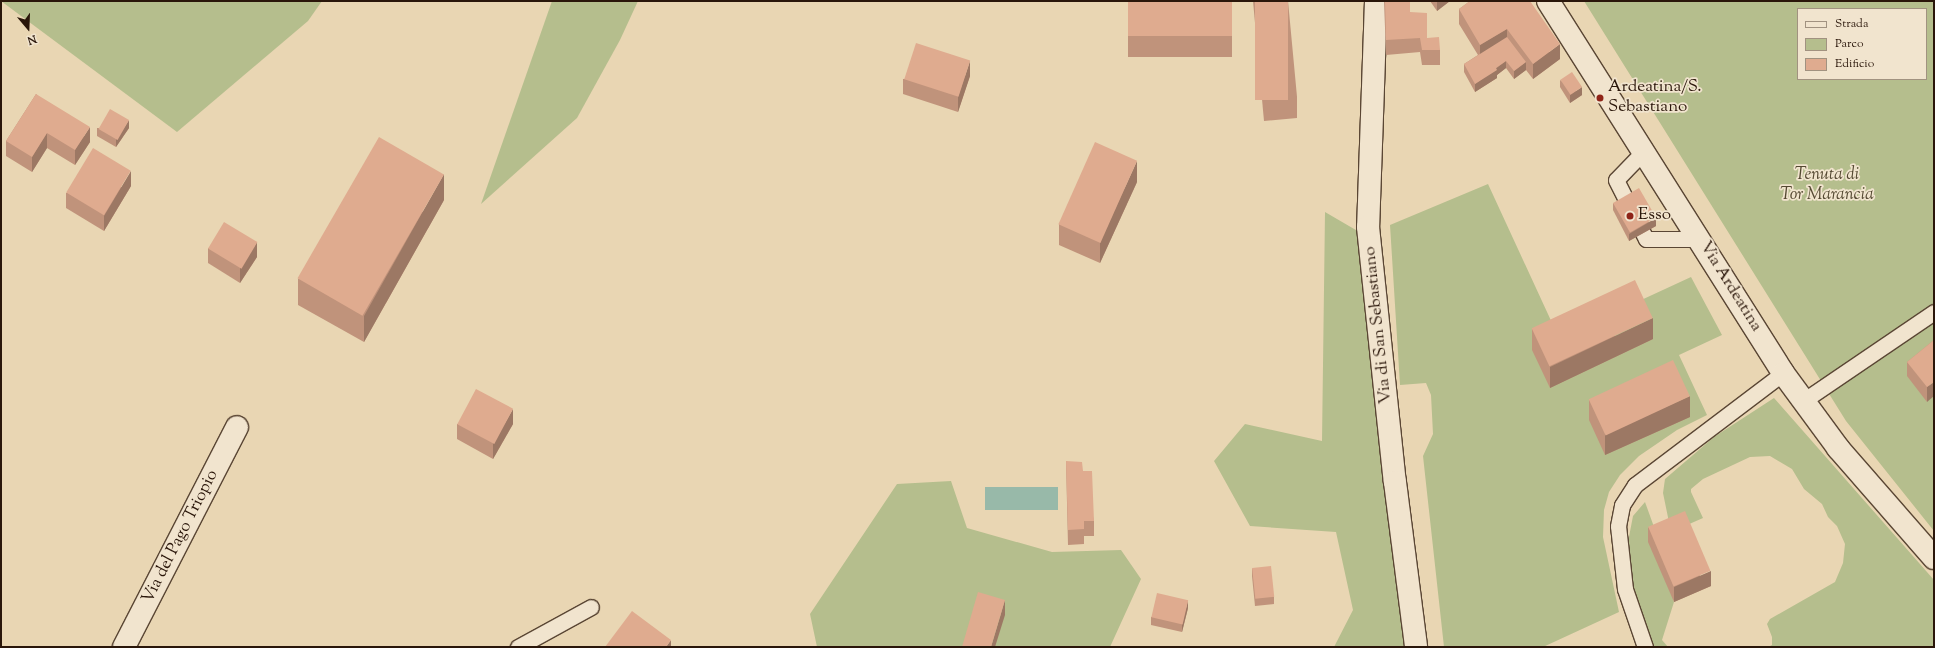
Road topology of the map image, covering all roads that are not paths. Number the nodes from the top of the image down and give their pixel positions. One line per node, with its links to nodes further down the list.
1 (1376, 1): 13 (main road, Via di San Sebastiano)
2 (1548, 1): 3 (main road, Via Ardeatina)
3 (1644, 150): 4 (main road, Via Ardeatina); 4 (lane)
4 (1700, 239): 6 (main road, Via Ardeatina)
5 (1934, 312): 7 (lane)
6 (1783, 373): 7 (main road, Via Ardeatina); 14 (lane)
7 (1803, 401): 9 (main road, Via Ardeatina)
8 (237, 427): 11 (main road, Via del Pago Triopio)
9 (1934, 558)
10 (591, 607): 12 (lane)
11 (124, 647)
12 (518, 647)
13 (1416, 647)
14 (1646, 647)

